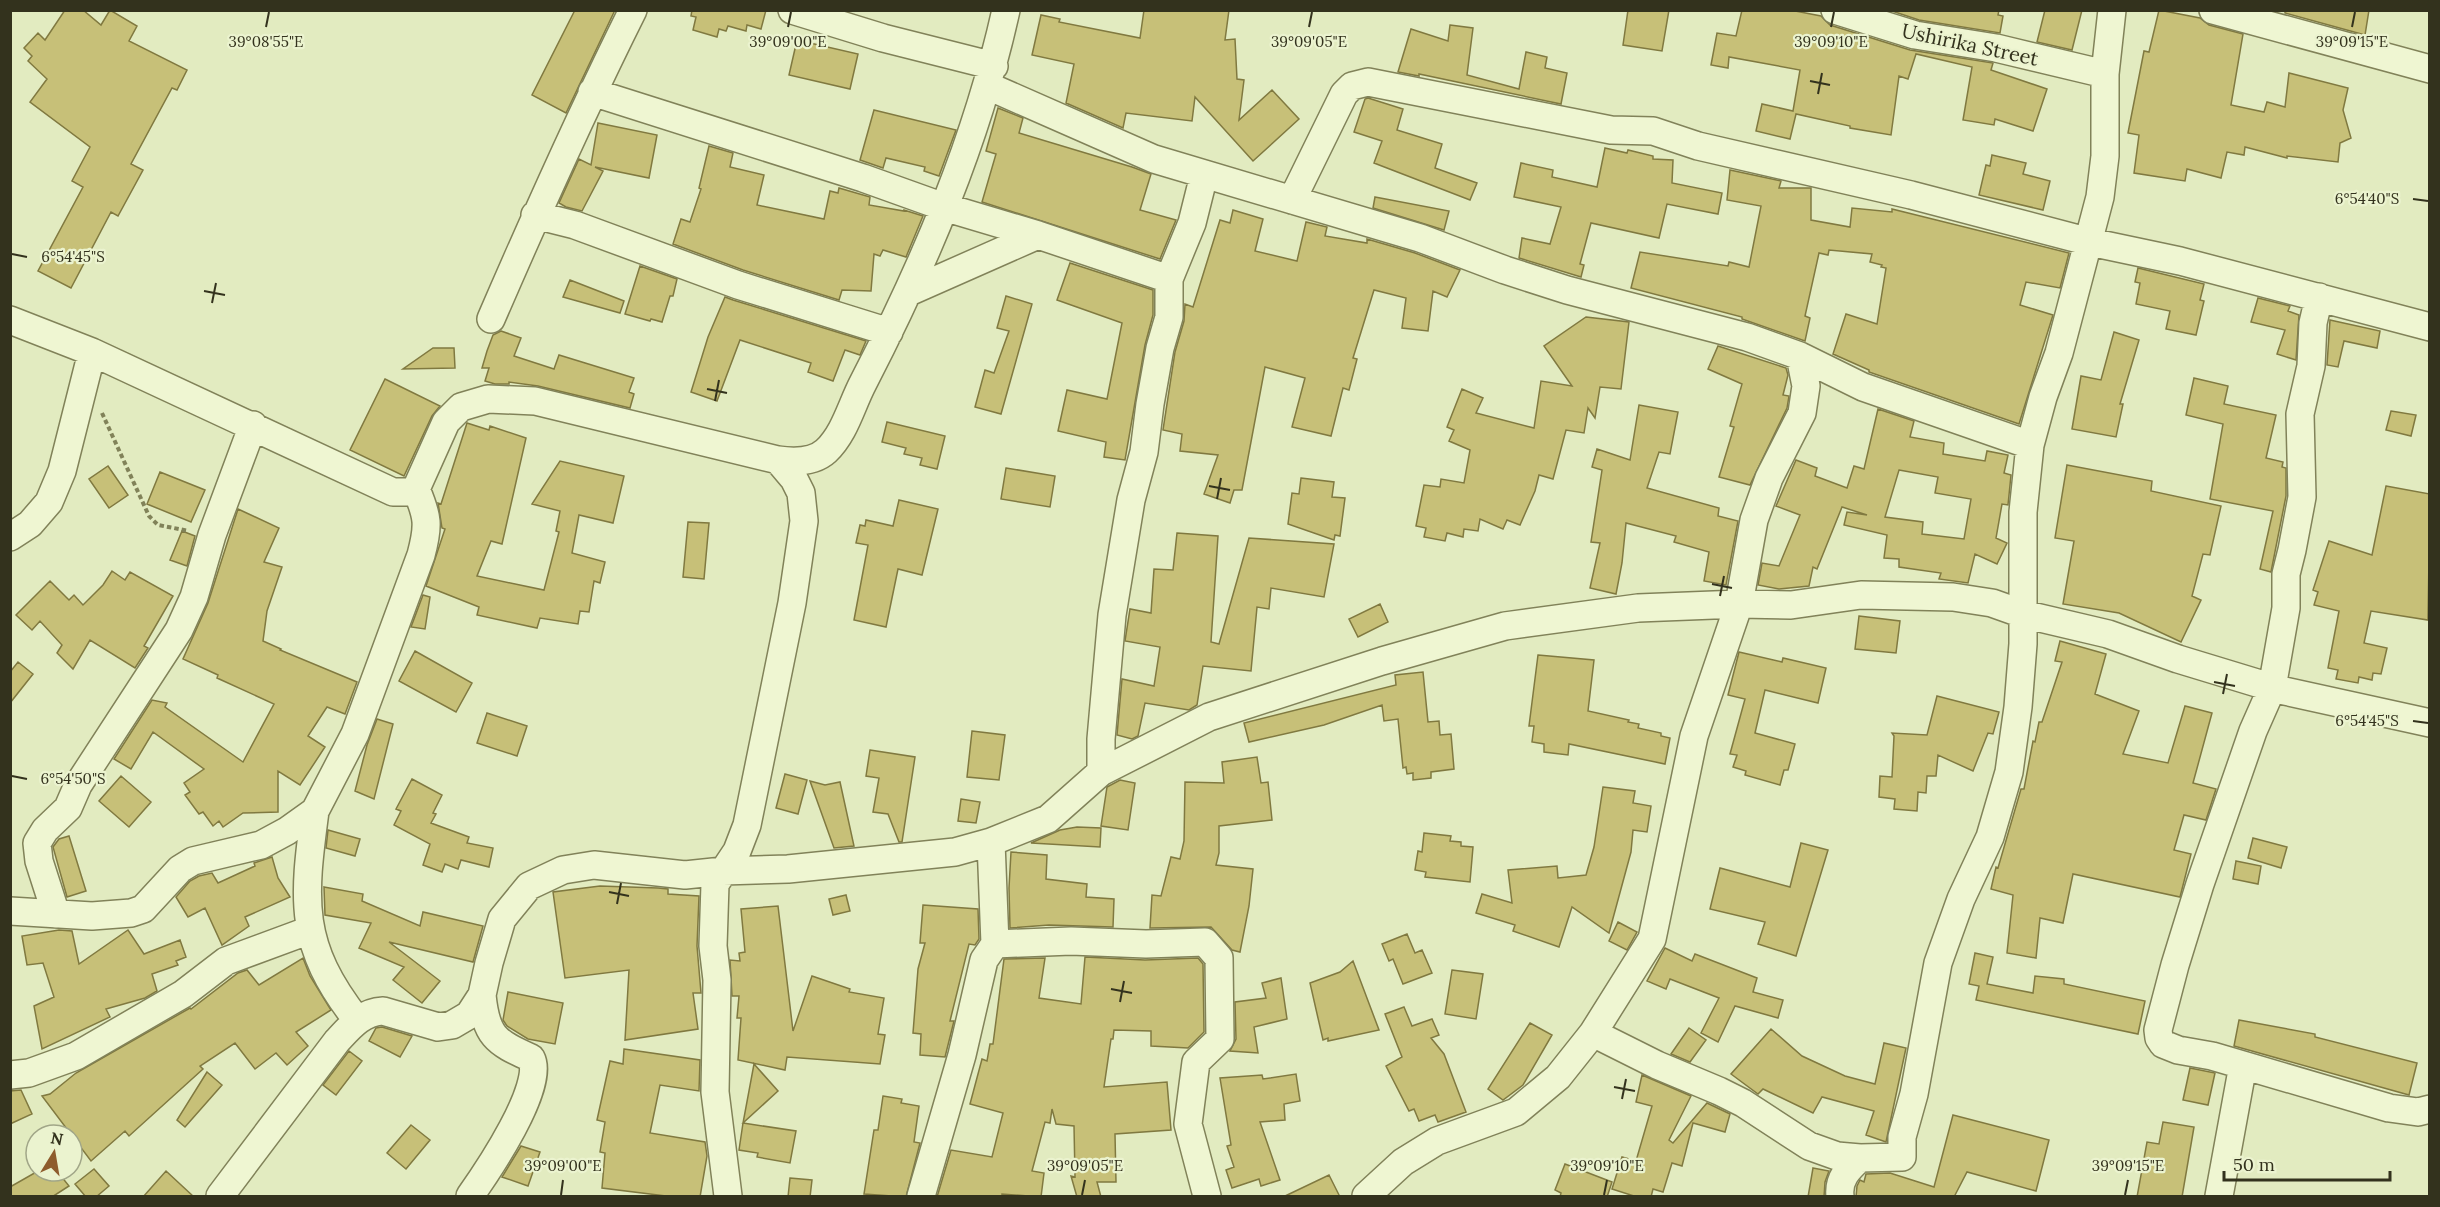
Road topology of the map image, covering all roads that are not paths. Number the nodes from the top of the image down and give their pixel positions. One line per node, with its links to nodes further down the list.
1 (633, 10): 10 (street)
2 (792, 10): 9 (street)
3 (1006, 10): 9 (street)
4 (2112, 10): 8 (street)
5 (2213, 10): 7 (street)
6 (1838, 11): 8 (street, Ushirika Street)
7 (2430, 69)
8 (2105, 74): 16 (street)
9 (991, 76): 11 (street); 13 (street)
10 (592, 92): 13 (street); 14 (street)
11 (1204, 175): 12 (street); 17 (street)
12 (1292, 200): 16 (street); 25 (street)
13 (944, 207): 15 (street); 18 (street)
14 (535, 215): 20 (street); 23 (street)
15 (1038, 235): 17 (street); 18 (street)
16 (2090, 242): 19 (street); 27 (street)
17 (1169, 279): 35 (street)
18 (909, 292): 23 (street)
19 (2319, 297): 22 (street); 33 (street)
20 (491, 319)
21 (10, 320): 24 (street)
22 (2430, 327)
23 (889, 332): 28 (street)
24 (92, 352): 26 (street); 30 (street)
25 (1800, 356): 27 (street); 31 (street)
26 (253, 425): 29 (street); 40 (street)
27 (2030, 445): 32 (street)
28 (778, 460): 29 (street); 38 (street)
29 (416, 489): 36 (street)
30 (10, 537)
31 (1739, 604): 32 (street); 35 (street); 45 (street)
32 (2024, 614): 33 (street); 49 (street)
33 (2272, 688): 34 (street); 46 (street)
34 (2430, 723)
35 (1101, 772): 37 (street)
36 (315, 810): 40 (street); 41 (street)
37 (992, 843): 38 (street); 42 (street)
38 (723, 871): 43 (street); 52 (street)
39 (10, 911): 40 (street)
40 (56, 914)
41 (310, 930): 44 (street); 47 (street)
42 (995, 944): 53 (street); 54 (street)
43 (482, 995): 44 (street); 51 (street)
44 (357, 1020): 50 (street)
45 (1593, 1033): 49 (street); 55 (street)
46 (2243, 1065): 48 (street); 57 (street)
47 (10, 1075)
48 (2426, 1112)
49 (1860, 1158): 56 (street)
50 (220, 1197)
51 (470, 1197)
52 (728, 1197)
53 (921, 1197)
54 (1207, 1197)
55 (1366, 1197)
56 (1840, 1197)
57 (2219, 1197)

